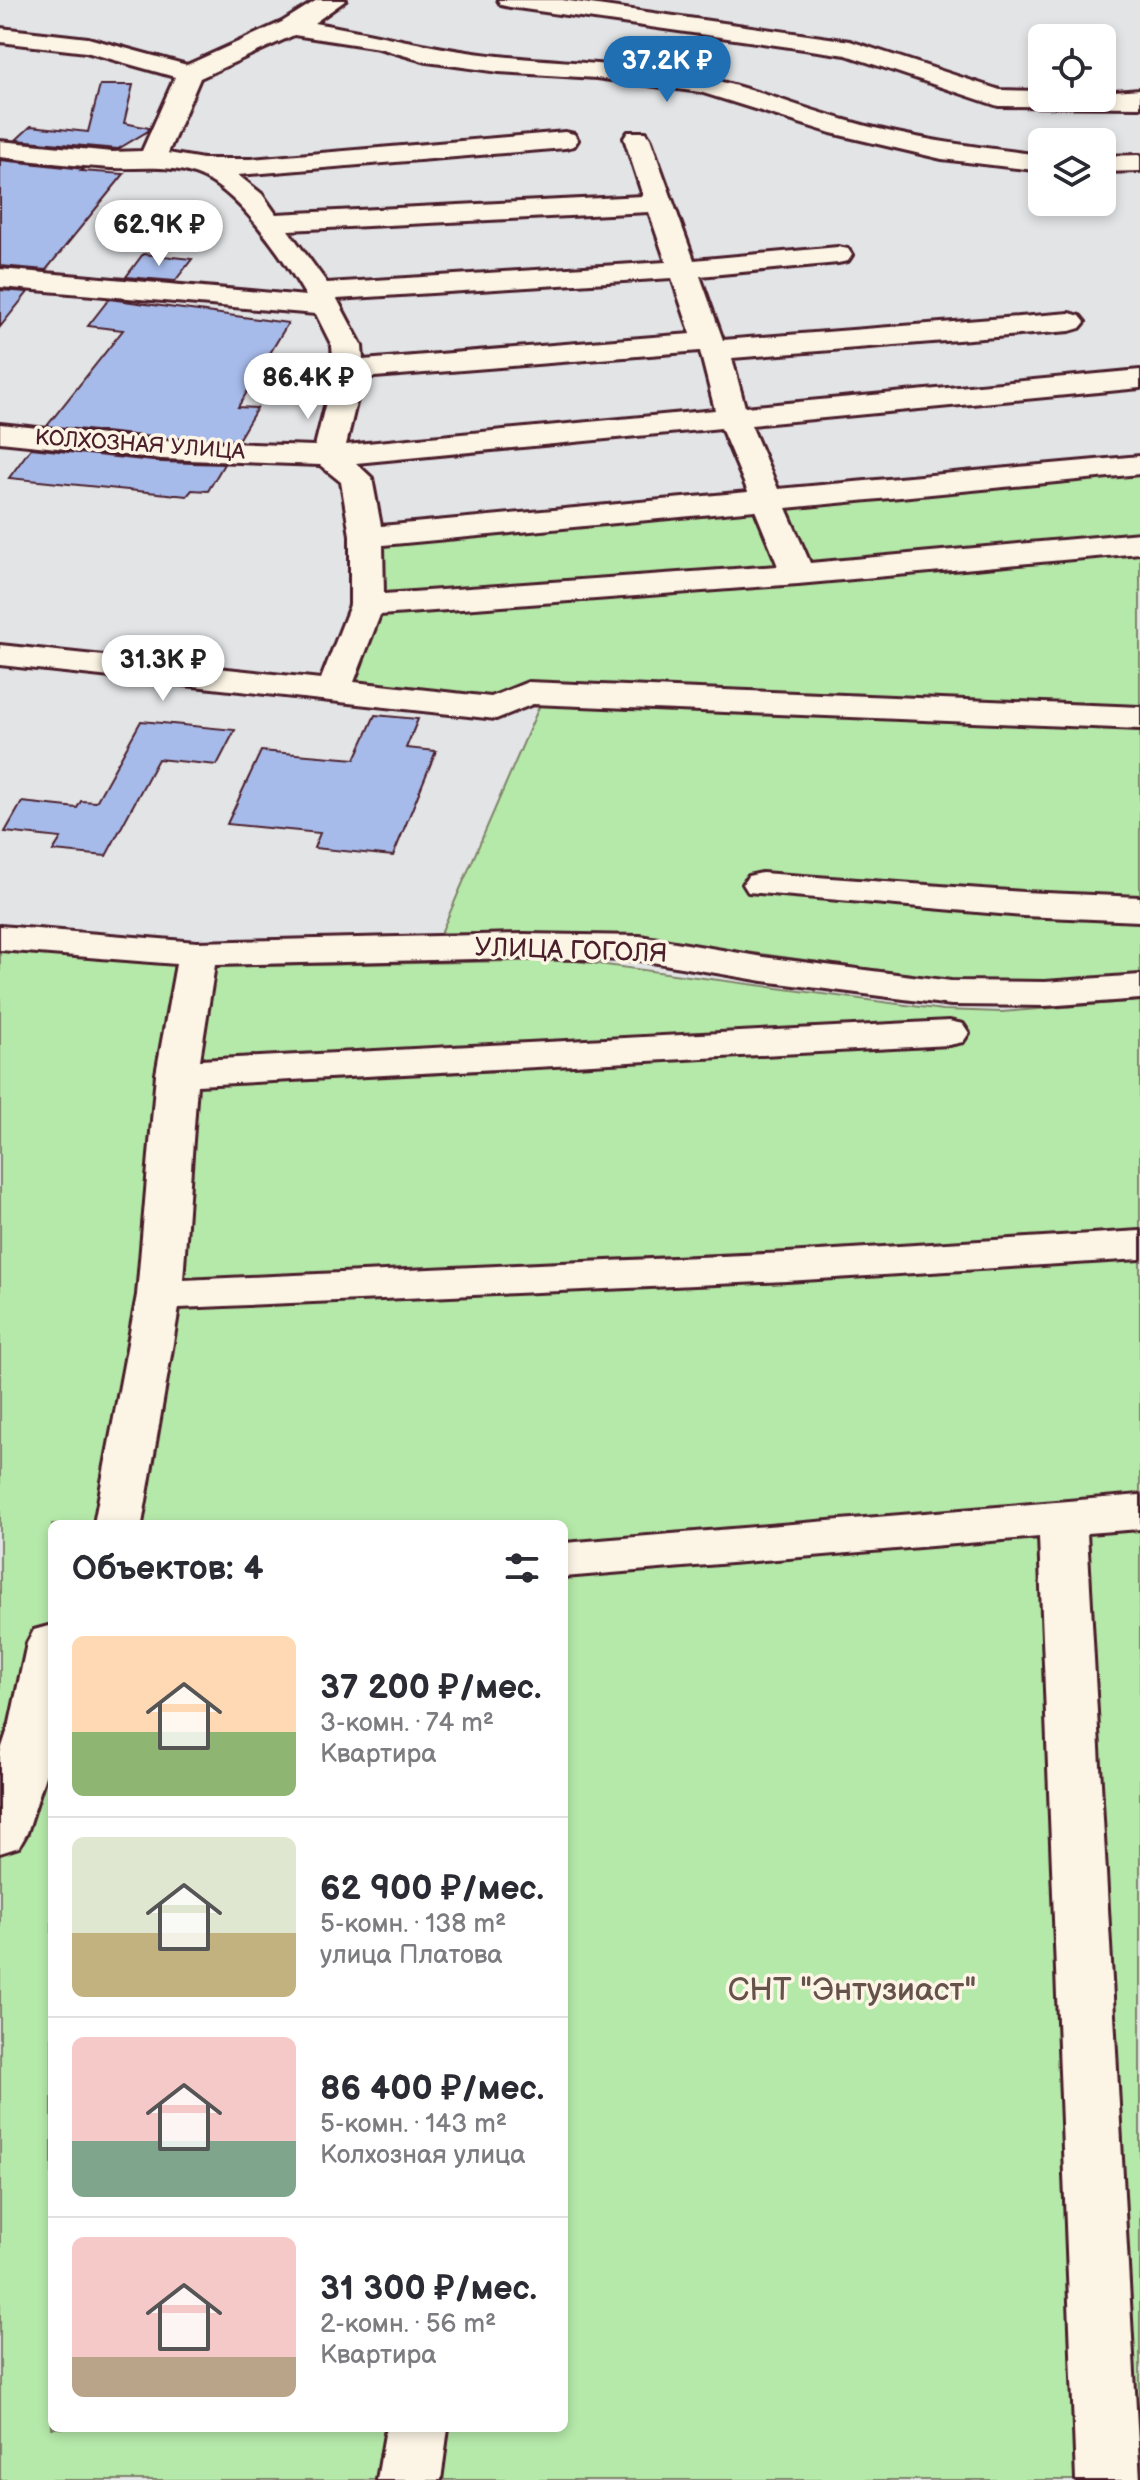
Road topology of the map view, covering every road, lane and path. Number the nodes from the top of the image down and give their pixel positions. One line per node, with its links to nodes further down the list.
1 (334, 0): 3 (street)
2 (510, 0): 6 (street)
3 (291, 27): 5 (street); 11 (street)
4 (0, 35): 5 (street)
5 (189, 73): 10 (street)
6 (1139, 100)
7 (637, 138): 15 (street)
8 (565, 140): 14 (street)
9 (0, 149): 10 (street)
10 (152, 159): 14 (street)
11 (1028, 161)
12 (1140, 163): 13 (street)
13 (1116, 164)
14 (203, 167): 16 (street)
15 (660, 203): 16 (street); 18 (street)
16 (267, 223): 20 (street)
17 (838, 255): 18 (street)
18 (685, 269): 20 (street); 22 (street)
19 (0, 278): 20 (street)
20 (323, 299): 23 (street)
21 (1070, 322): 22 (street)
22 (712, 345): 23 (street); 25 (street)
23 (349, 370): 27 (street)
24 (1140, 379): 25 (street, КОЛХОЗНАЯ УЛИЦА)
25 (733, 419): 27 (street, КОЛХОЗНАЯ УЛИЦА); 29 (street)
26 (0, 433): 27 (street, КОЛХОЗНАЯ УЛИЦА)
27 (328, 456): 33 (street)
28 (1140, 465): 29 (street)
29 (769, 501): 30 (street); 32 (street)
30 (376, 536)
31 (1140, 543): 32 (street)
32 (798, 574): 33 (street)
33 (367, 605): 35 (street)
34 (0, 655): 35 (street)
35 (333, 692): 36 (street)
36 (1140, 718)
37 (762, 884): 38 (street)
38 (1140, 909)
39 (0, 938): 40 (street, УЛИЦА ГОГОЛЯ)
40 (197, 954): 41 (street, УЛИЦА ГОГОЛЯ); 43 (street)
41 (1140, 987)
42 (949, 1033): 43 (street)
43 (177, 1074): 45 (street)
44 (1140, 1245): 45 (street)
45 (159, 1295): 48 (street)
46 (1140, 1512): 47 (street)
47 (1060, 1518): 49 (street); 54 (street)
48 (119, 1520)
49 (568, 1560)
50 (48, 1663): 51 (street)
51 (0, 1833)
52 (416, 2432): 53 (street)
53 (409, 2480)
54 (1108, 2480)

